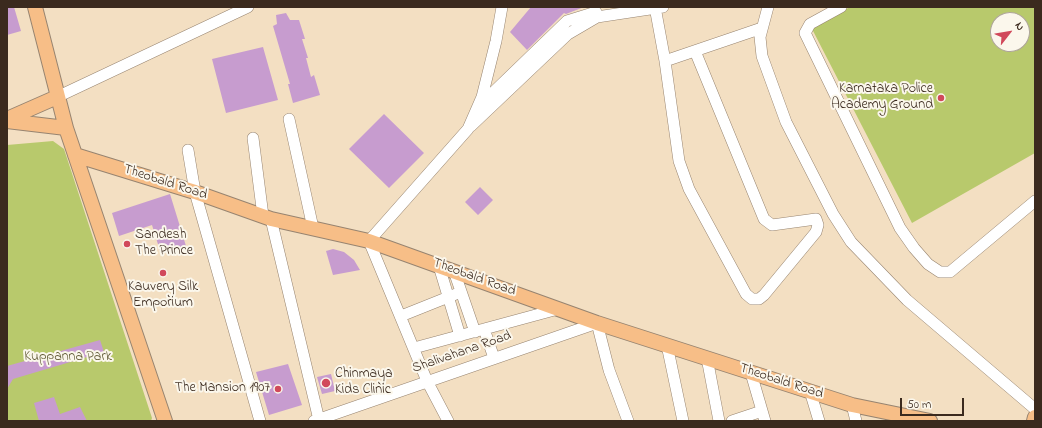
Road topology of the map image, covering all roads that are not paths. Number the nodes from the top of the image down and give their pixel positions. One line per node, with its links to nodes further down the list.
1 (35, 7): 11 (main road)
2 (248, 7): 11 (street)
3 (502, 7): 12 (street)
4 (768, 7): 8 (street)
5 (841, 7): 21 (street)
6 (630, 8): 12 (street)
7 (658, 8): 10 (street); 16 (street)
8 (762, 28): 9 (street); 42 (street)
9 (695, 51): 10 (street); 10 (street)
10 (665, 60)
11 (57, 97): 14 (main road); 15 (main road)
12 (476, 109): 16 (street)
13 (288, 119): 23 (street)
14 (7, 120): 15 (main road)
15 (66, 128): 19 (main road)
16 (468, 129): 24 (street)
17 (253, 138): 22 (street)
18 (188, 150): 20 (street)
19 (75, 155): 20 (main road, Theobald Road); 46 (main road)
20 (195, 192): 22 (main road, Theobald Road); 47 (street)
21 (1035, 201)
22 (267, 217): 23 (main road, Theobald Road); 45 (street)
23 (313, 228): 24 (main road, Theobald Road)
24 (369, 240): 25 (main road, Theobald Road); 30 (street)
25 (439, 266): 26 (main road, Theobald Road); 28 (street)
26 (454, 272): 27 (street); 29 (main road, Theobald Road)
27 (462, 292): 28 (street); 32 (street)
28 (449, 297): 30 (street); 33 (street)
29 (558, 309): 31 (main road, Theobald Road); 32 (street)
30 (401, 316): 35 (street)
31 (597, 323): 34 (main road, Theobald Road); 36 (street, Shalivahana Road); 49 (street)
32 (480, 330): 33 (street); 36 (street)
33 (460, 336): 35 (street)
34 (667, 345): 37 (main road, Theobald Road); 50 (street)
35 (414, 348): 39 (street)
36 (494, 358): 39 (street, Shalivahana Road)
37 (707, 358): 38 (main road, Theobald Road); 51 (street)
38 (751, 373): 40 (main road, Theobald Road); 43 (street)
39 (427, 381): 45 (street, Shalivahana Road); 48 (street)
40 (810, 391): 41 (main road, Theobald Road); 53 (street)
41 (852, 405): 54 (street); 55 (main road, Theobald Road)
42 (1035, 409)
43 (764, 416): 52 (street)
44 (1035, 417): 56 (main road)
45 (316, 420)
46 (165, 421)
47 (260, 421)
48 (448, 421)
49 (628, 421)
50 (683, 421)
51 (719, 421)
52 (732, 421)
53 (819, 421)
54 (856, 421)
55 (930, 421)
56 (1034, 421)

